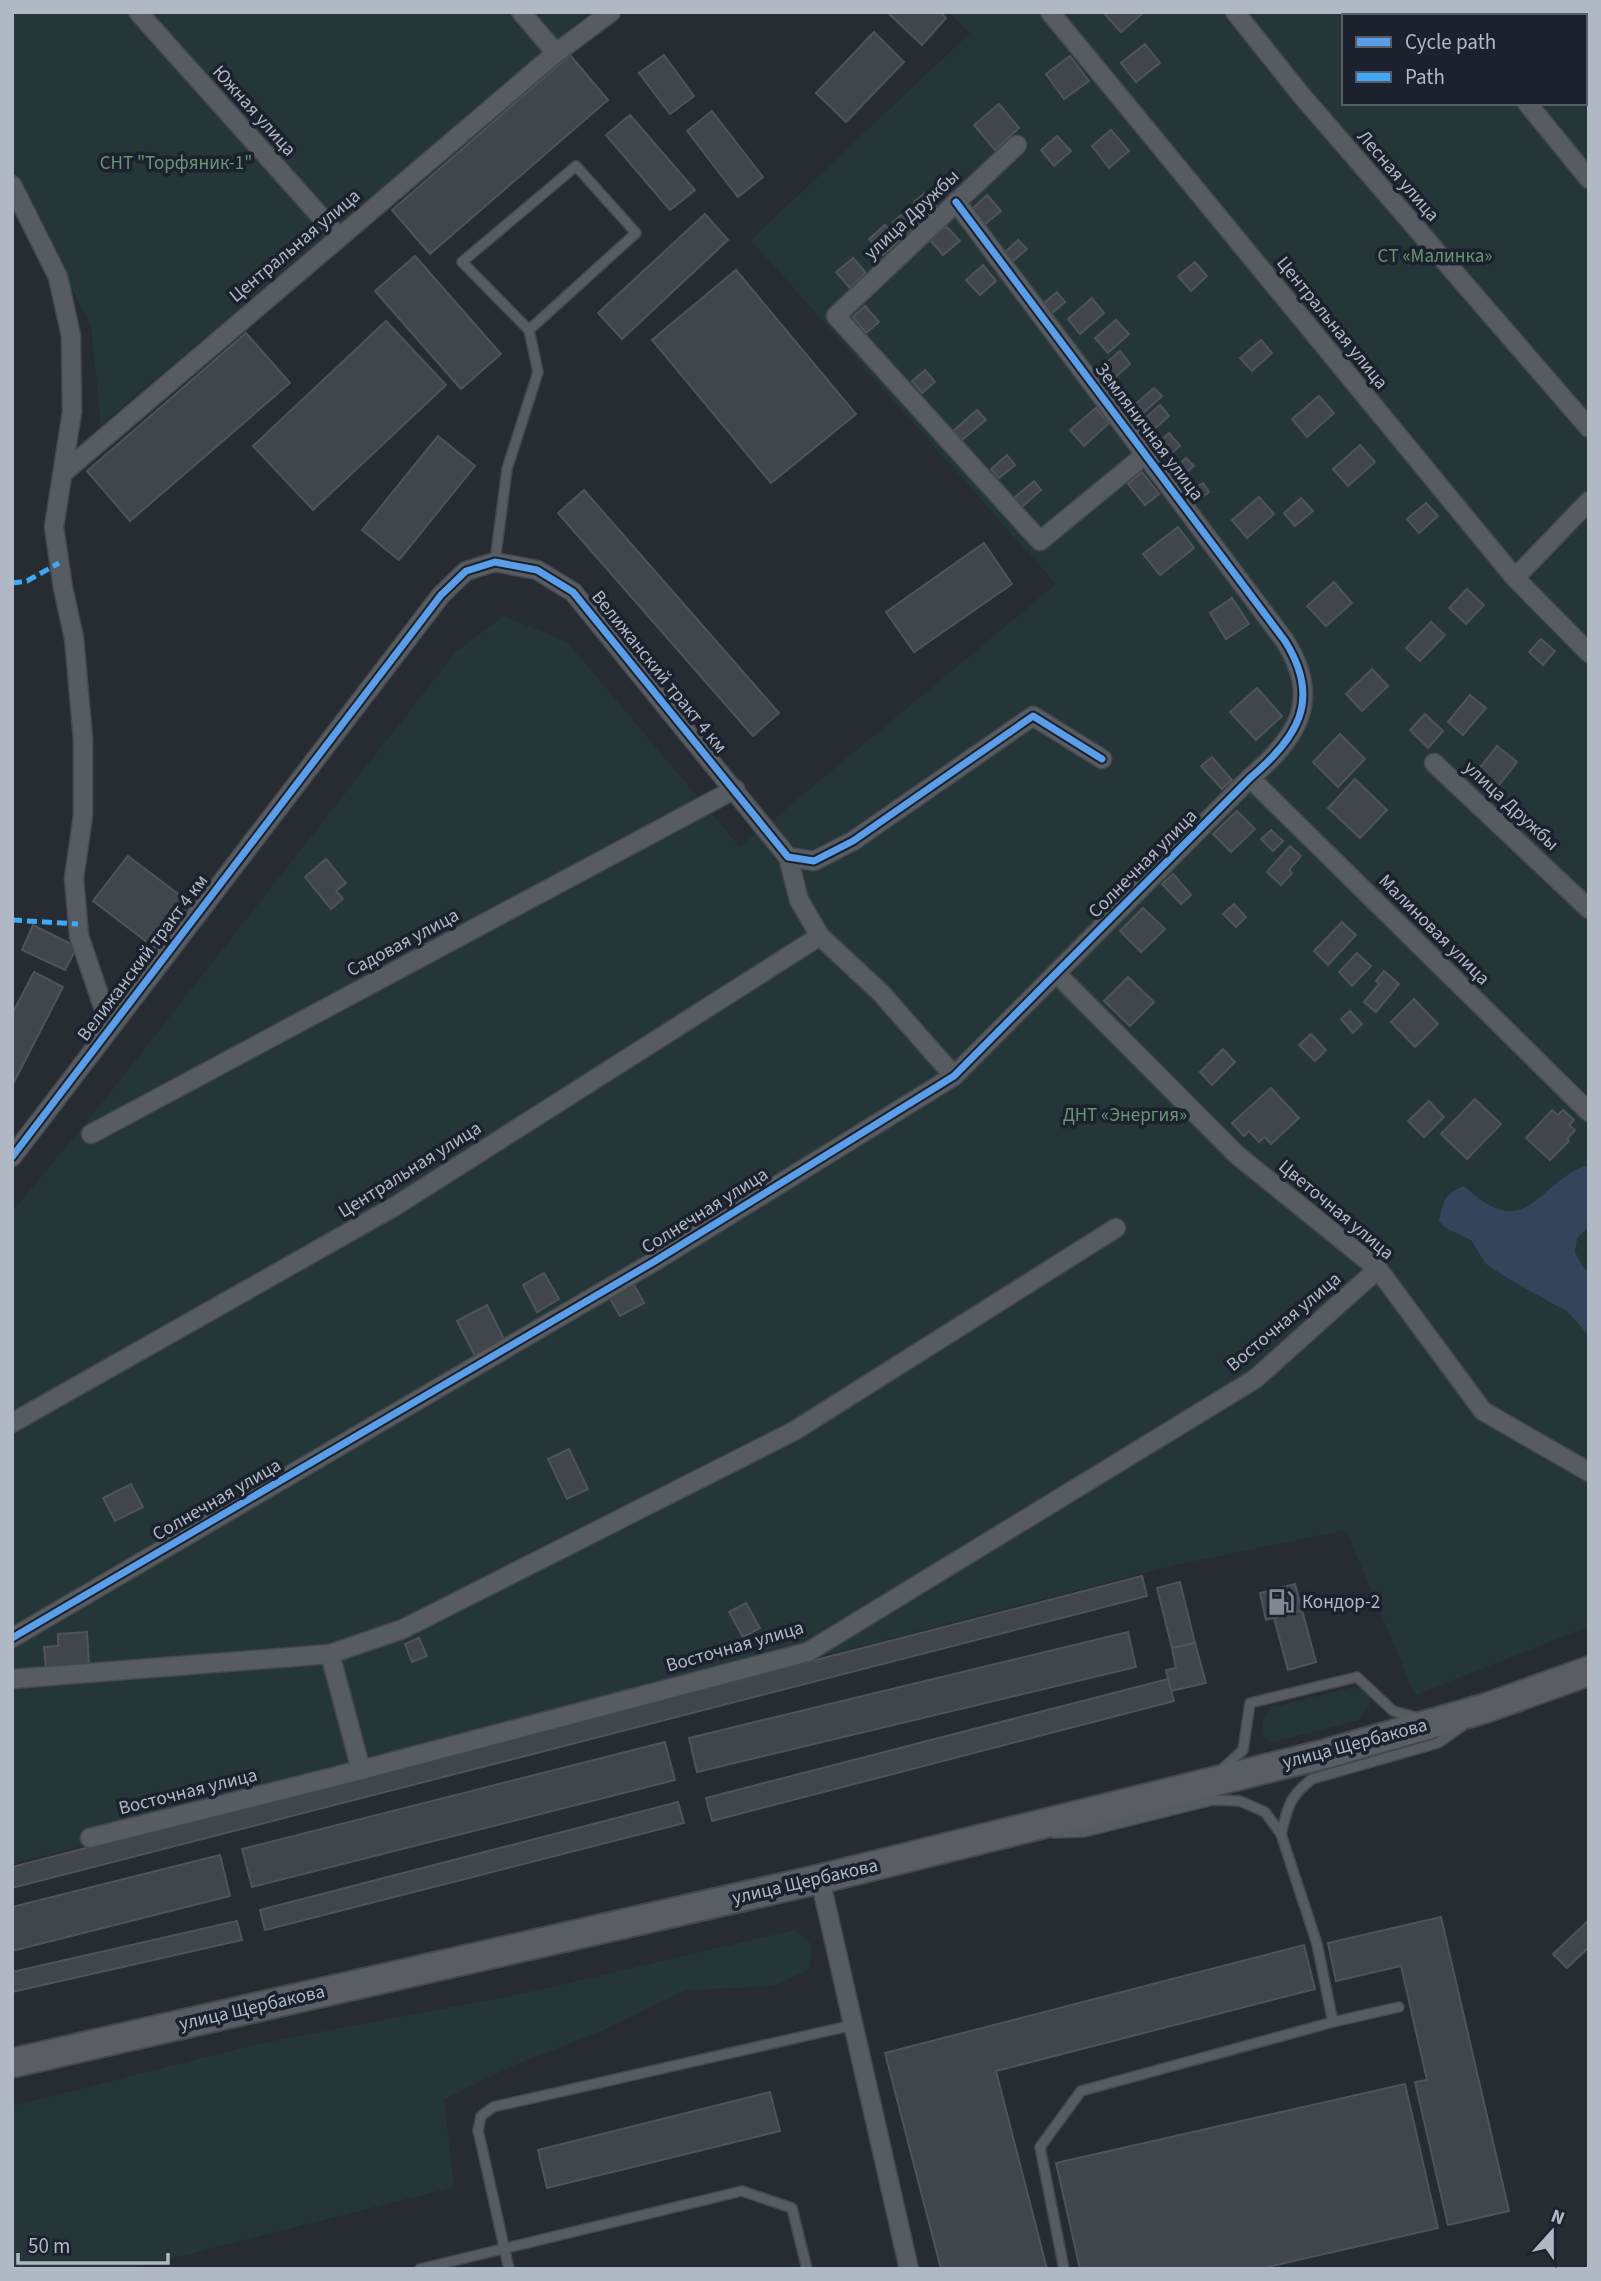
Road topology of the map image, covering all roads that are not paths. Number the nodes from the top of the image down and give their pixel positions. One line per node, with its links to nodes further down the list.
1 (138, 12): 12 (street, Южная улица)
2 (521, 12): 6 (street)
3 (611, 12): 6 (street, Центральная улица)
4 (1050, 12): 19 (street, Центральная улица)
5 (1235, 12): 14 (street, Лесная улица)
6 (556, 53): 12 (street, Центральная улица)
7 (1529, 105): 9 (street)
8 (1017, 145): 11 (street, улица Дружбы)
9 (1589, 179)
10 (12, 185): 16 (street)
11 (956, 202): 15 (street, Земляничная улица); 15 (street, улица Дружбы)
12 (338, 237): 16 (street, Центральная улица)
13 (529, 330): 13 (lane); 18 (lane)
14 (1589, 428)
15 (1146, 454): 21 (street, Земляничная улица)
16 (63, 473): 30 (street)
17 (1589, 501): 19 (street)
18 (495, 562): 25 (street, Велижанский тракт 4 км); 30 (street, Велижанский тракт 4 км)
19 (1515, 578): 20 (street, Центральная улица)
20 (1589, 653)
21 (1304, 687): 24 (street, Солнечная улица)
22 (1102, 759): 26 (street)
23 (1434, 763): 27 (street, улица Дружбы)
24 (1250, 778): 29 (street, Солнечная улица); 32 (street, Малиновая улица)
25 (735, 789): 26 (street, Велижанский тракт 4 км); 33 (street, Садовая улица)
26 (788, 856): 28 (street)
27 (1589, 909)
28 (820, 936): 31 (street); 37 (street, Центральная улица)
29 (1056, 973): 31 (street, Солнечная улица); 36 (street, Цветочная улица)
30 (110, 1027): 34 (street, Велижанский тракт 4 км)
31 (954, 1076): 39 (street, Солнечная улица)
32 (1589, 1112)
33 (92, 1134)
34 (12, 1157)
35 (1116, 1228): 40 (street)
36 (1378, 1269): 38 (street, Цветочная улица); 45 (street, Восточная улица)
37 (12, 1423)
38 (1589, 1472)
39 (12, 1639)
40 (330, 1654): 42 (street); 45 (street)
41 (1589, 1671): 43 (main road, улица Щербакова)
42 (12, 1679)
43 (1486, 1708): 44 (main road, улица Щербакова); 47 (lane)
44 (1434, 1723): 46 (main road, улица Щербакова); 46 (lane)
45 (360, 1770): 49 (street, Восточная улица)
46 (1206, 1783): 48 (main road, улица Щербакова)
47 (1282, 1834): 48 (lane); 52 (lane)
48 (993, 1836): 50 (main road, улица Щербакова)
49 (90, 1838)
50 (820, 1879): 53 (street); 54 (main road, улица Щербакова)
51 (1399, 2007): 52 (lane)
52 (1334, 2022): 60 (lane)
53 (853, 2025): 55 (lane); 59 (street)
54 (12, 2063)
55 (504, 2247): 56 (lane); 57 (lane); 58 (lane)
56 (420, 2269)
57 (509, 2269)
58 (807, 2269)
59 (909, 2269)
60 (1064, 2269)

